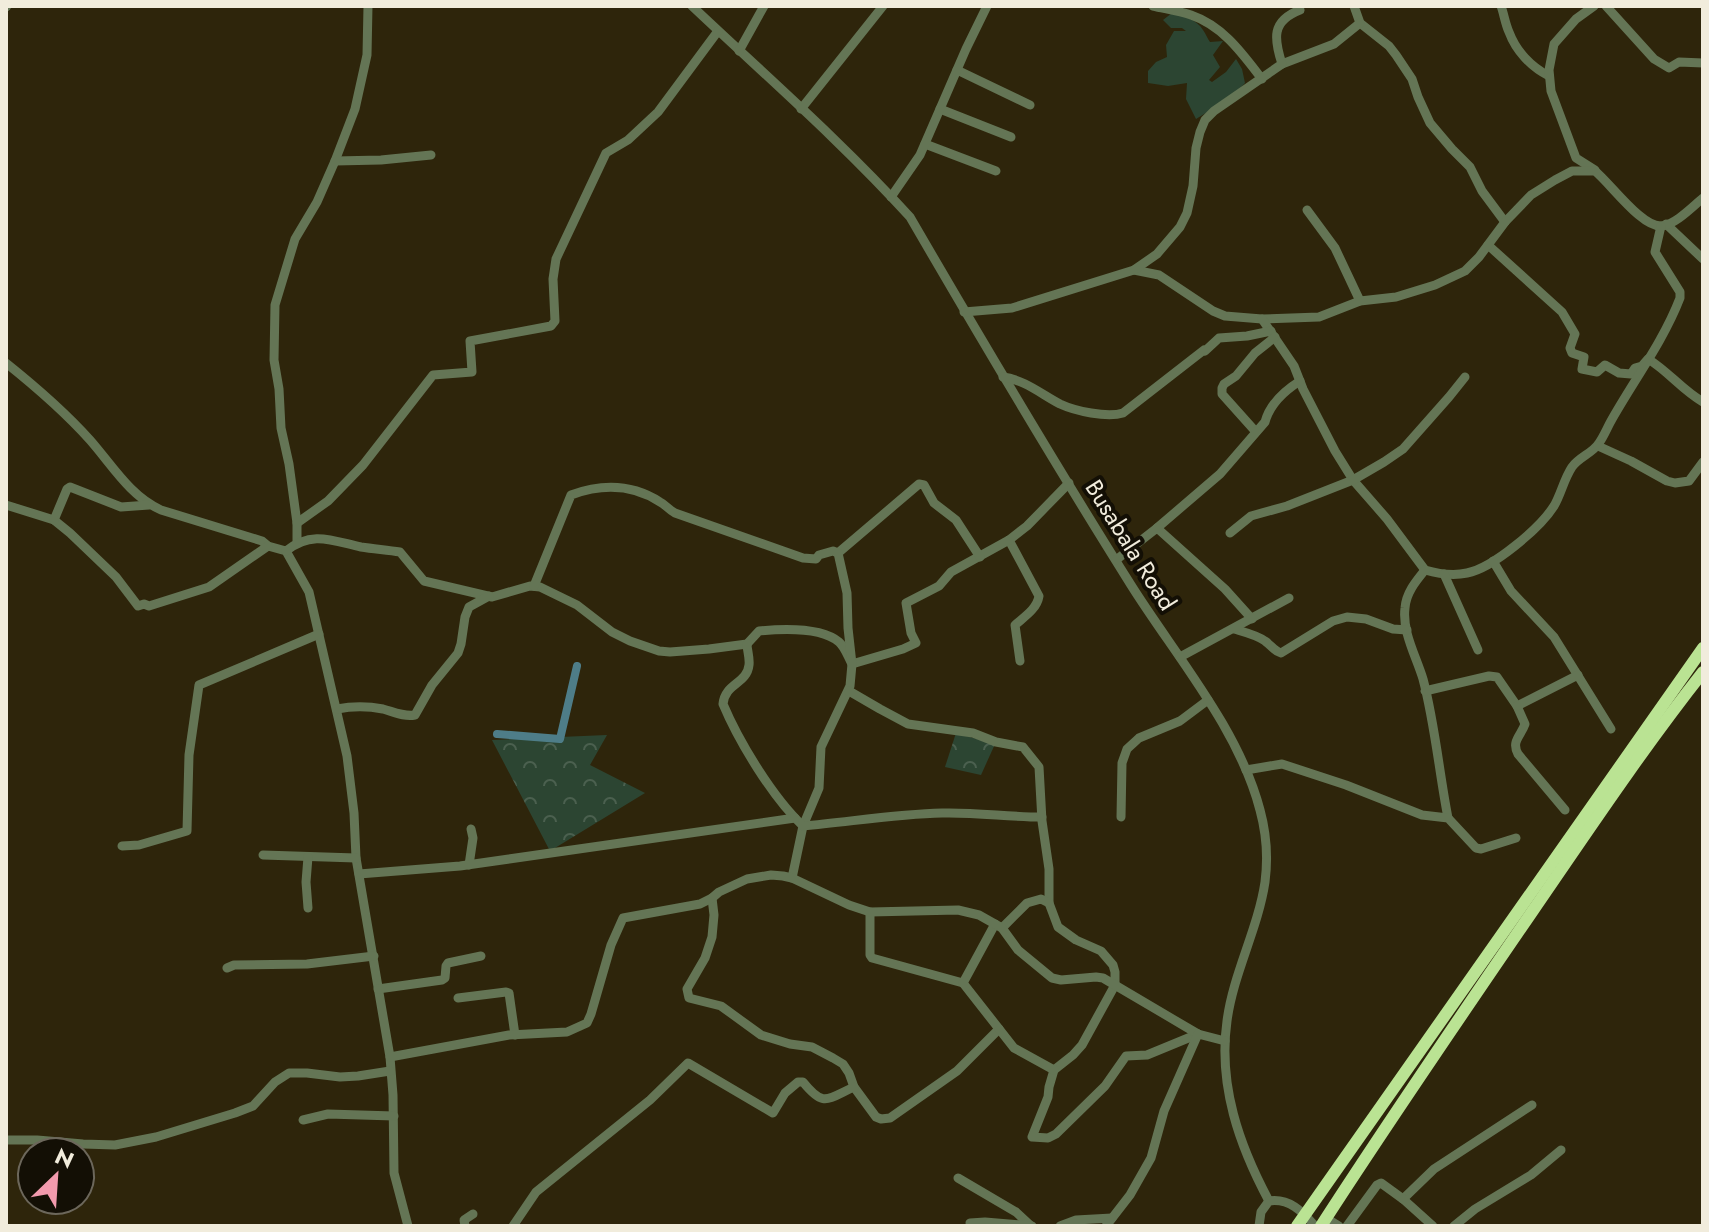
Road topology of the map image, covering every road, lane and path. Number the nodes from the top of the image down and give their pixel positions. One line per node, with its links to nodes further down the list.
1 (368, 6): 27 (street)
2 (692, 6): 13 (street, Busabala Road)
3 (764, 6): 14 (street)
4 (883, 6): 21 (street)
5 (987, 6): 17 (street)
6 (1153, 6): 19 (street)
7 (1354, 6): 12 (street)
8 (1501, 6): 18 (street)
9 (1594, 6): 18 (street)
10 (1606, 6): 15 (street)
11 (1302, 7): 16 (street)
12 (1360, 23): 16 (street); 34 (street)
13 (718, 31): 14 (street, Busabala Road); 57 (street)
14 (739, 51): 21 (street, Busabala Road)
15 (1703, 63)
16 (1282, 64): 19 (street)
17 (957, 70): 20 (street); 22 (street)
18 (1549, 76): 26 (street)
19 (1262, 79): 38 (street)
20 (1030, 105)
21 (801, 109): 31 (street, Busabala Road)
22 (940, 109): 23 (street); 24 (street)
23 (1011, 137)
24 (925, 144): 28 (street); 31 (street)
25 (431, 155): 27 (street)
26 (1576, 158): 29 (street); 30 (street)
27 (335, 161): 57 (street)
28 (996, 171)
29 (1572, 171): 30 (street); 34 (street)
30 (1595, 171): 35 (street)
31 (891, 197): 40 (street, Busabala Road)
32 (1703, 198): 35 (street)
33 (1307, 210): 39 (street)
34 (1505, 222): 36 (street)
35 (1664, 225): 37 (street); 43 (street)
36 (1488, 245): 39 (street); 43 (street)
37 (1703, 259)
38 (1134, 270): 40 (street); 41 (street)
39 (1360, 301): 41 (street)
40 (964, 312): 45 (street, Busabala Road)
41 (1262, 319): 42 (street)
42 (1273, 334): 45 (street); 47 (street); 49 (street)
43 (1648, 359): 48 (street); 50 (street)
44 (6, 363): 55 (street)
45 (1003, 377): 53 (street, Busabala Road)
46 (1465, 377): 52 (street)
47 (1300, 381): 49 (street); 52 (street)
48 (1703, 402)
49 (1256, 432): 58 (street)
50 (1598, 446): 51 (street); 67 (street)
51 (1703, 462)
52 (1353, 480): 59 (street); 68 (street)
53 (1069, 483): 60 (street); 66 (street, Busabala Road)
54 (6, 505): 56 (street)
55 (149, 505): 56 (street); 62 (street)
56 (54, 520): 62 (street)
57 (297, 523): 61 (street)
58 (1157, 528): 66 (street); 73 (street)
59 (1230, 533)
60 (1009, 540): 65 (street); 81 (street)
61 (297, 542): 63 (street); 71 (street)
62 (268, 546): 63 (street)
63 (286, 551): 76 (street)
64 (838, 553): 65 (street); 70 (street); 82 (street)
65 (980, 557): 82 (street)
66 (1116, 560): 80 (street, Busabala Road)
67 (1493, 561): 69 (street); 84 (street)
68 (1425, 570): 69 (street); 75 (street)
69 (1444, 574): 79 (street)
70 (534, 586): 71 (street); 77 (street)
71 (489, 596): 89 (street)
72 (1289, 598): 73 (street)
73 (1252, 619): 74 (street)
74 (1234, 629): 75 (street); 80 (street)
75 (1407, 630): 86 (street)
76 (319, 634): 89 (street); 100 (street)
77 (747, 644): 82 (street); 95 (street)
78 (1703, 648): 136 (highway)
79 (1478, 650)
80 (1180, 657): 87 (street, Busabala Road)
81 (1020, 661)
82 (852, 664): 85 (street)
83 (1703, 672): 139 (highway)
84 (1578, 675): 88 (street); 90 (street)
85 (849, 691): 93 (street); 97 (street)
86 (1425, 691): 88 (street); 96 (street)
87 (1208, 700): 91 (street, Busabala Road); 94 (street)
88 (1517, 706): 92 (street)
89 (337, 709): 103 (street)
90 (1611, 729)
91 (1246, 770): 96 (street); 122 (street, Busabala Road)
92 (1565, 810)
93 (1042, 817): 97 (street); 108 (street)
94 (1121, 817)
95 (795, 818): 97 (street); 104 (street)
96 (1448, 818): 99 (street)
97 (803, 826): 106 (street)
98 (471, 829): 104 (street)
99 (1516, 838)
100 (122, 846)
101 (263, 855): 102 (street)
102 (308, 857): 103 (street); 109 (street)
103 (356, 858): 105 (street)
104 (469, 865): 105 (street)
105 (359, 874): 112 (street)
106 (792, 878): 107 (street); 110 (street)
107 (712, 898): 121 (street); 126 (street)
108 (1049, 903): 111 (street); 116 (street)
109 (308, 908)
110 (870, 912): 111 (street); 115 (street)
111 (998, 926): 115 (street); 116 (street)
112 (374, 956): 114 (street); 117 (street)
113 (481, 956): 117 (street)
114 (227, 968)
115 (963, 983): 119 (street)
116 (1115, 985): 120 (street); 124 (street)
117 (378, 989): 123 (street)
118 (458, 998): 121 (street)
119 (999, 1029): 124 (street); 126 (street)
120 (1198, 1034): 122 (street); 124 (street); 137 (street)
121 (515, 1035): 123 (street)
122 (1225, 1041): 134 (street, Busabala Road)
123 (390, 1057): 125 (street)
124 (1054, 1070)
125 (390, 1071): 128 (street); 130 (street)
126 (854, 1087): 142 (street)
127 (1532, 1105): 133 (street)
128 (394, 1116): 129 (street); 140 (street)
129 (303, 1120)
130 (6, 1140)
131 (1561, 1150): 150 (street)
132 (958, 1178): 143 (street)
133 (1403, 1199): 148 (street); 149 (street)
134 (1269, 1201): 136 (street); 145 (street)
135 (473, 1214): 141 (street)
136 (1305, 1215): 139 (street); 146 (highway)
137 (1109, 1222): 144 (street)
138 (970, 1223): 143 (street)
139 (1321, 1223): 147 (street)
140 (408, 1226)
141 (465, 1226)
142 (513, 1226)
143 (1031, 1226)
144 (1060, 1226)
145 (1259, 1226)
146 (1297, 1226)
147 (1339, 1226)
148 (1347, 1226)
149 (1433, 1226)
150 (1454, 1226)

